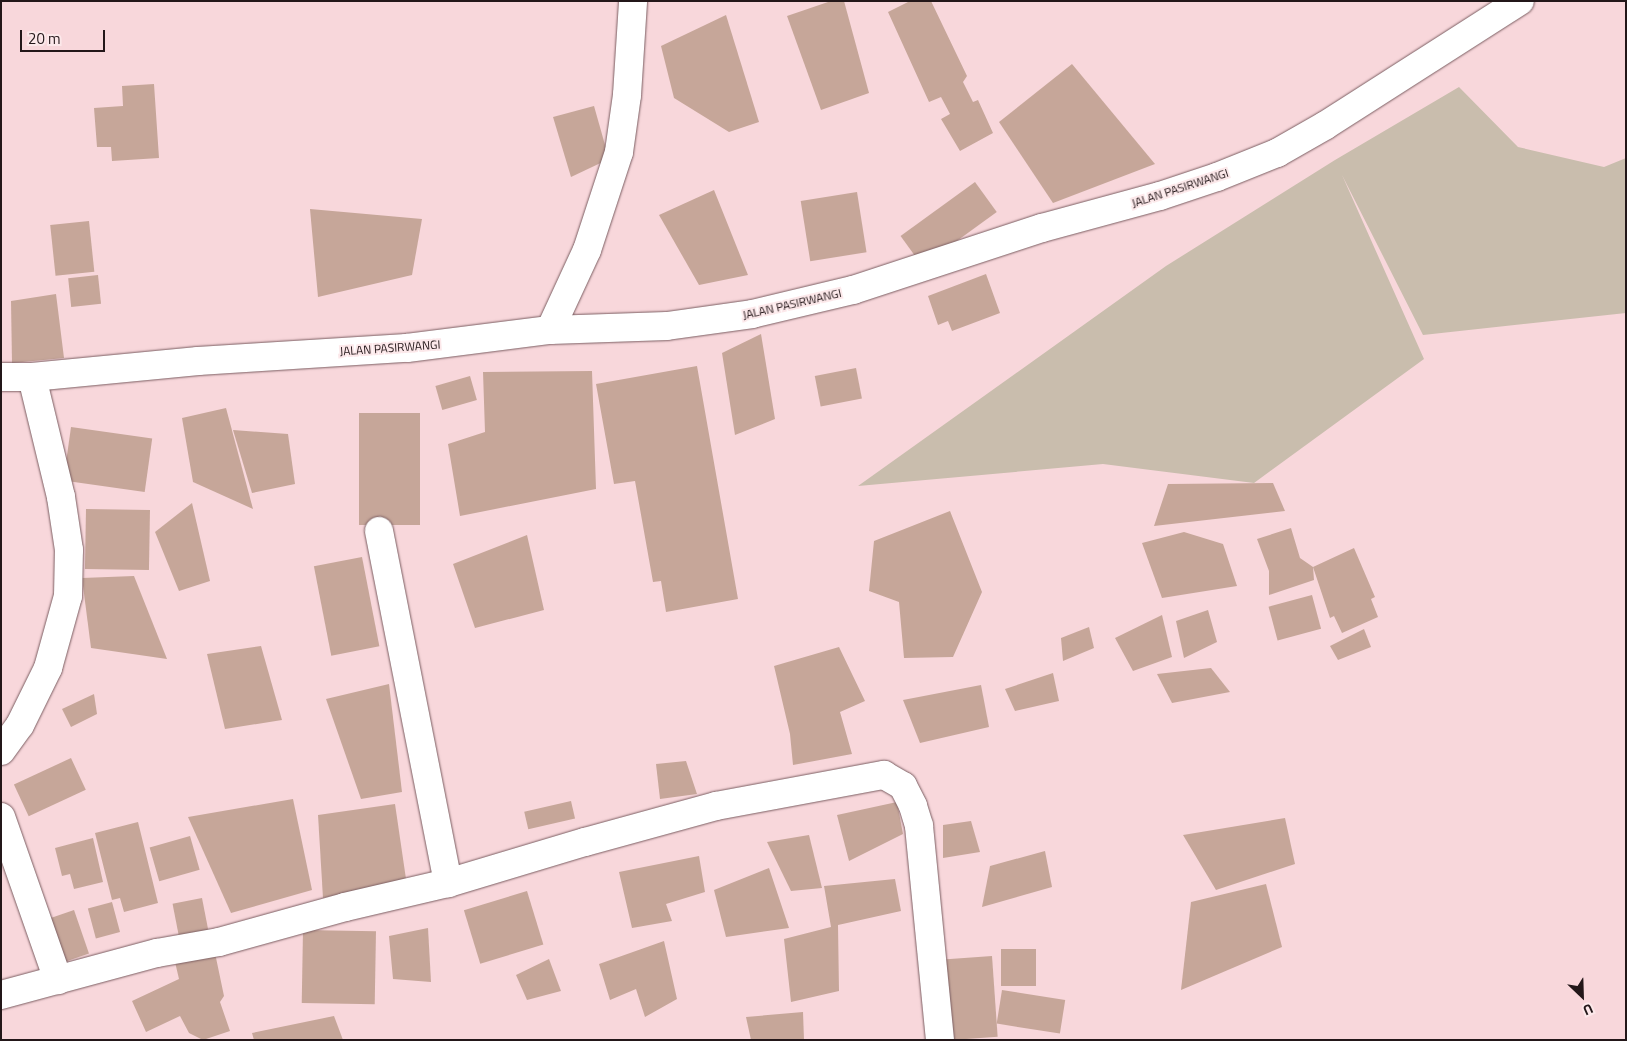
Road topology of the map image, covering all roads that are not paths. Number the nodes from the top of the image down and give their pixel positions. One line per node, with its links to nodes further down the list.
1 (633, 1): 3 (street)
2 (1520, 1): 3 (street, JALAN PASIRWANGI)
3 (550, 330): 5 (street, JALAN PASIRWANGI)
4 (1, 377): 5 (street, JALAN PASIRWANGI)
5 (32, 377): 7 (street)
6 (379, 532): 9 (street)
7 (1, 751)
8 (1, 817): 10 (street)
9 (448, 884): 10 (street); 12 (street)
10 (58, 980): 11 (street)
11 (1, 995)
12 (940, 1040)

